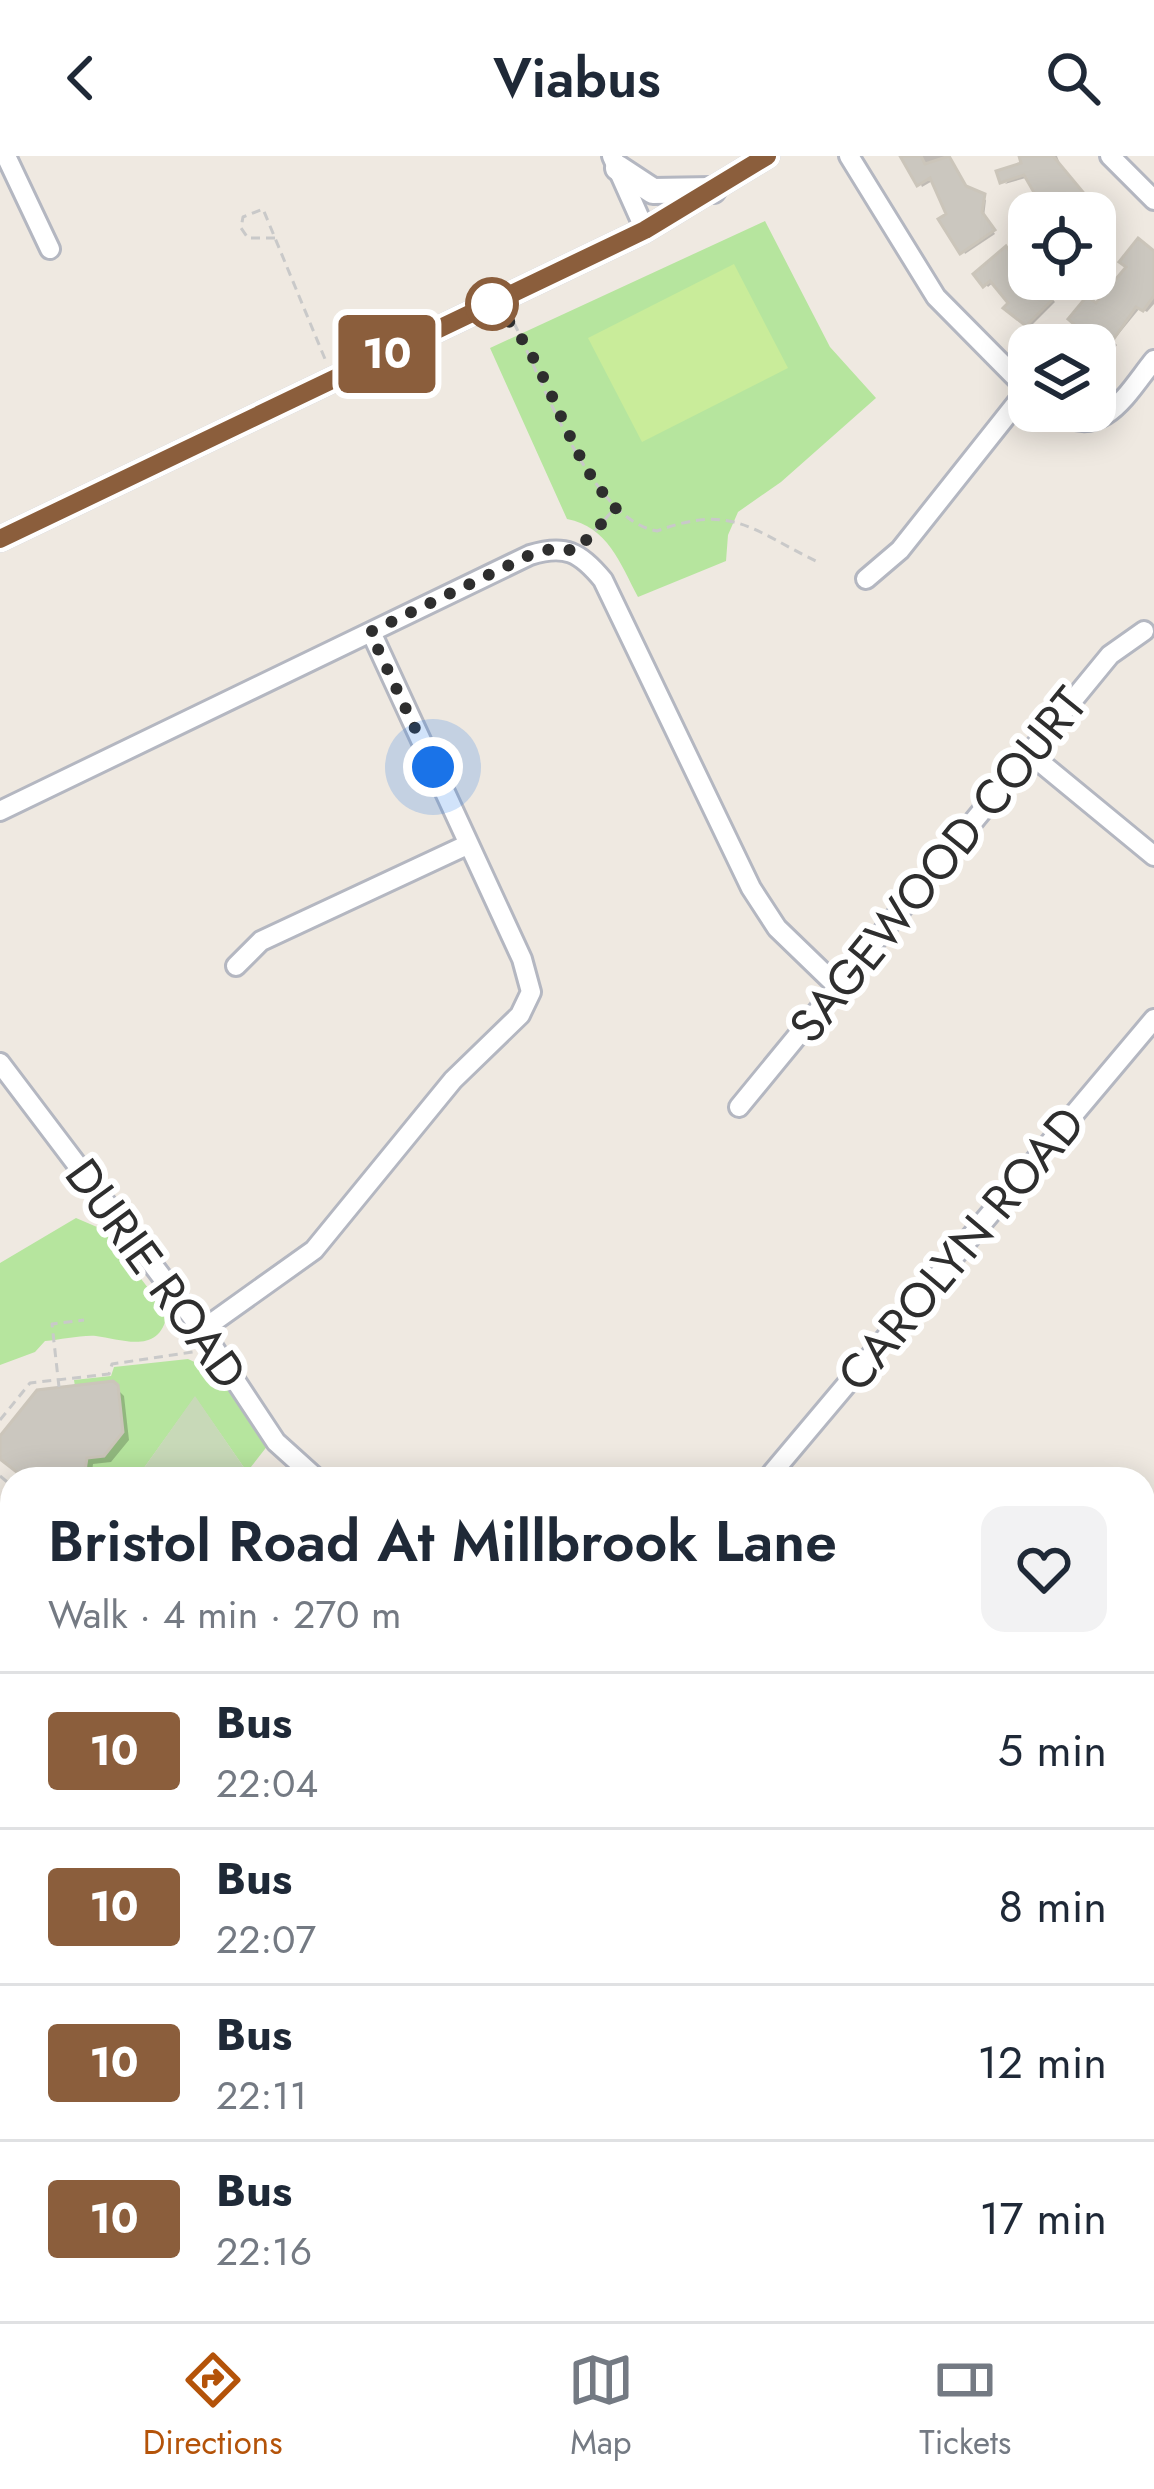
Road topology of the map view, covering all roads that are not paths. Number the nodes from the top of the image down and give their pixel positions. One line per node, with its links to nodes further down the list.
1 (6, 156): 9 (street)
2 (767, 156): 6 (street)
3 (849, 156): 11 (street)
4 (1110, 156): 7 (street)
5 (615, 162): 6 (main road); 8 (street)
6 (713, 190): 8 (street)
7 (1154, 200)
8 (645, 230): 14 (street)
9 (50, 248)
10 (1154, 360): 12 (street)
11 (1008, 370)
12 (1116, 404)
13 (1008, 415): 15 (street)
14 (0, 539)
15 (866, 579)
16 (1144, 631): 18 (street, SAGEWOOD COURT)
17 (370, 632): 19 (street); 20 (street); 23 (street)
18 (1029, 753): 21 (street); 23 (street, SAGEWOOD COURT)
19 (0, 811)
20 (469, 844): 22 (street); 27 (street)
21 (1154, 856)
22 (236, 965)
23 (837, 986): 26 (street, SAGEWOOD COURT)
24 (1154, 1018): 29 (street, CAROLYN ROAD)
25 (2, 1069): 27 (street, DURIE ROAD)
26 (739, 1107)
27 (206, 1336): 28 (street, DURIE ROAD)
28 (304, 1467)
29 (777, 1467)

